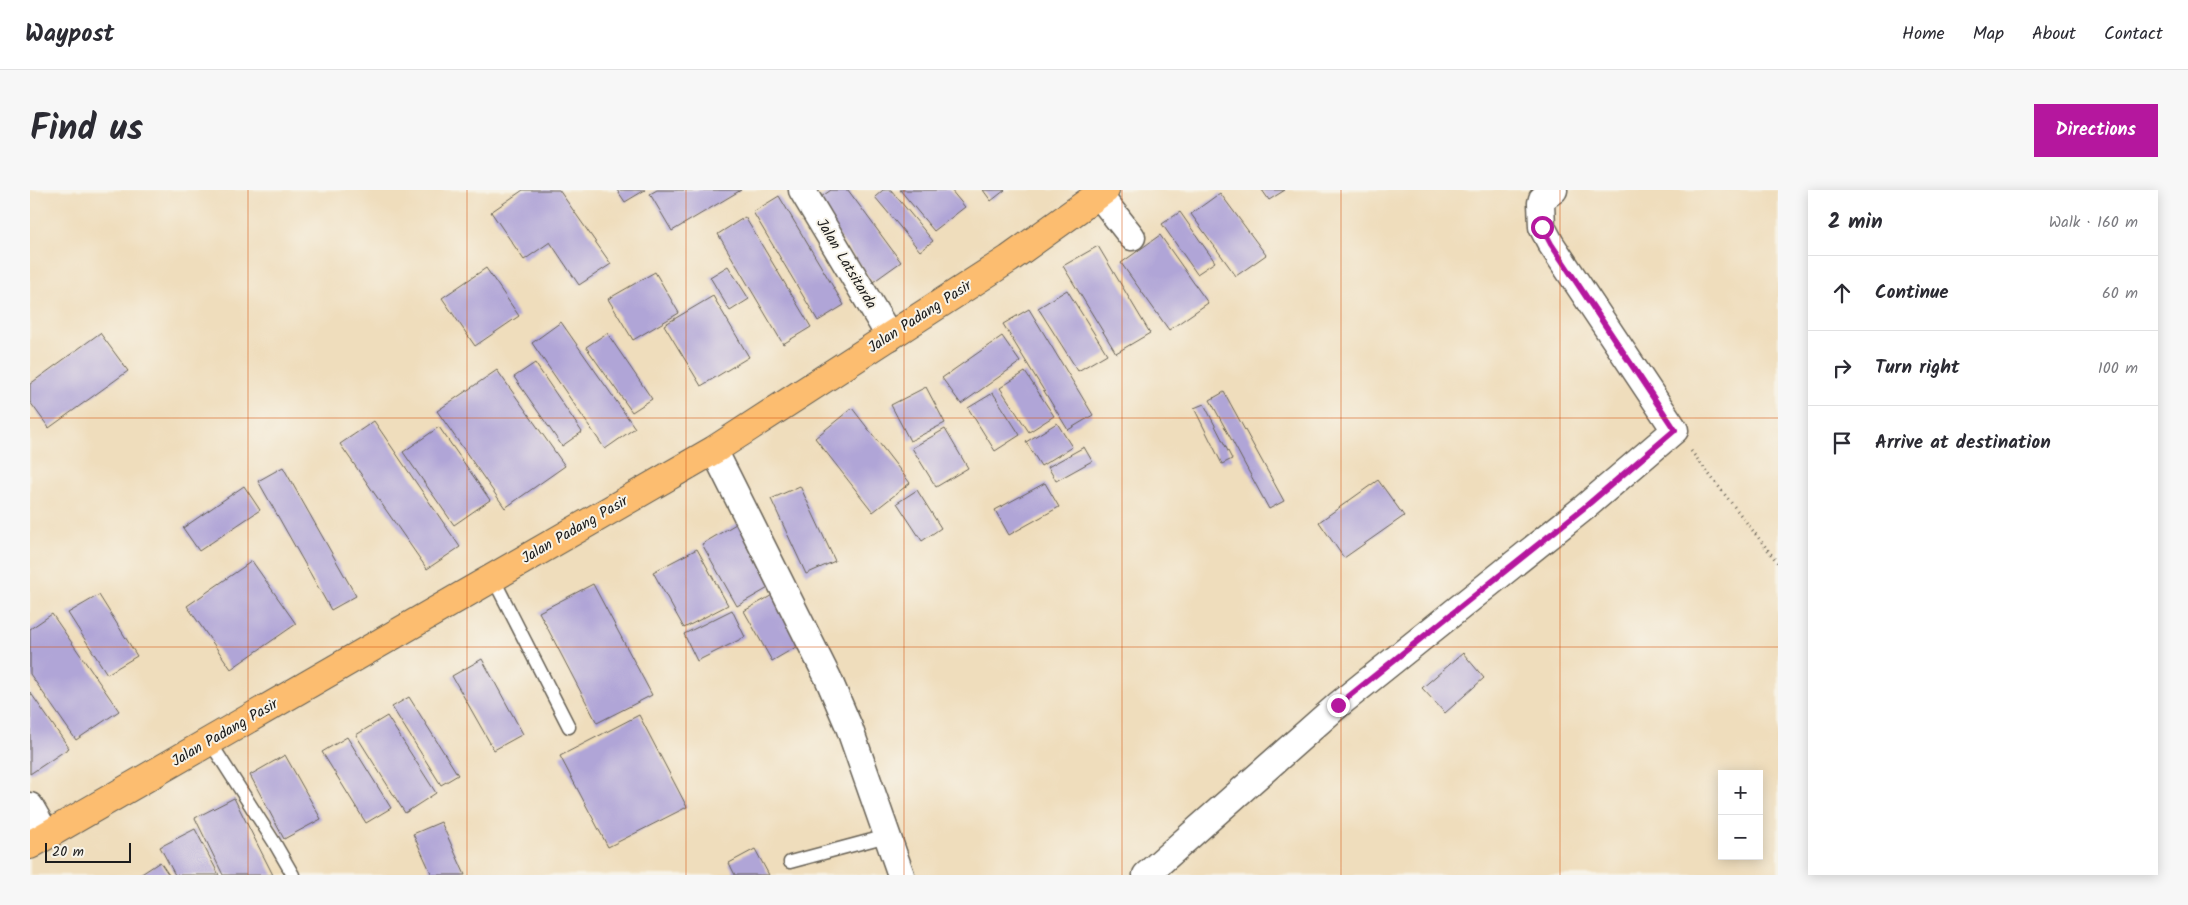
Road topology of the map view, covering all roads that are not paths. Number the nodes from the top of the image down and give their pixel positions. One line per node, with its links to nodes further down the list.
1 (802, 190): 5 (street, Jalan Latsitarda)
2 (1554, 190): 16 (street)
3 (1102, 192): 4 (street); 5 (highway, Jalan Padang Pasir)
4 (1132, 237)
5 (890, 337): 6 (highway, Jalan Padang Pasir)
6 (714, 450): 7 (highway, Jalan Padang Pasir); 11 (street)
7 (493, 578): 8 (lane); 9 (highway, Jalan Padang Pasir)
8 (569, 727)
9 (210, 742): 12 (highway, Jalan Padang Pasir); 14 (lane)
10 (30, 806): 12 (street)
11 (887, 836): 13 (lane); 15 (street)
12 (38, 839)
13 (790, 862)
14 (293, 875)
15 (901, 875)
16 (1146, 875)

